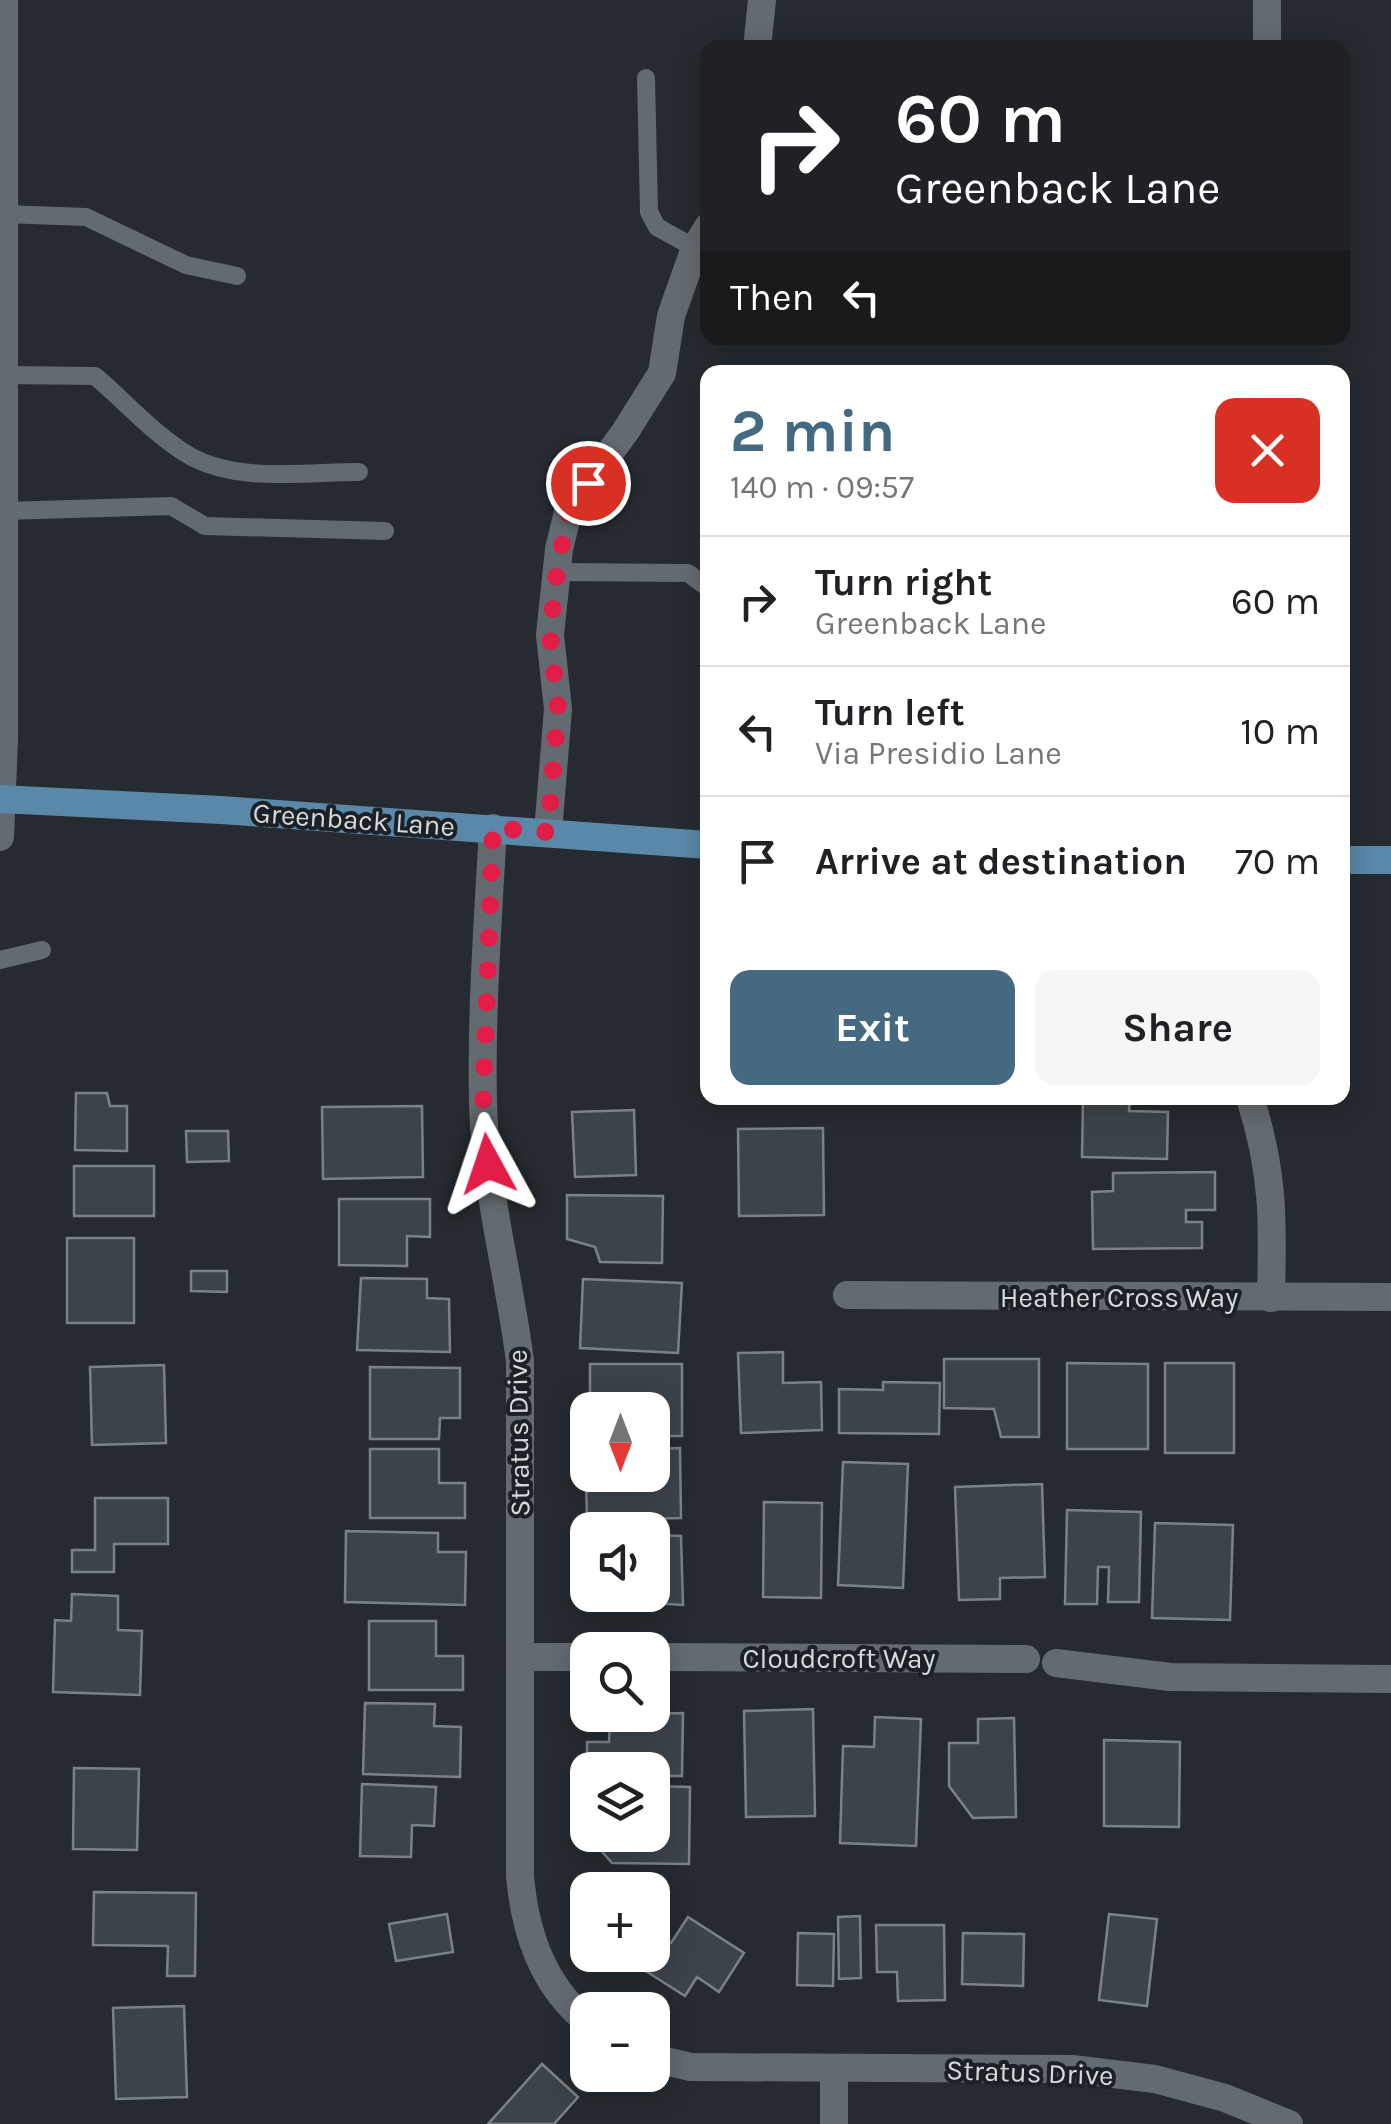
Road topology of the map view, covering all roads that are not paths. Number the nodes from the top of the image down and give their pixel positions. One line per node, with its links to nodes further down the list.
1 (4, 0): 7 (street)
2 (762, 0): 4 (street)
3 (1267, 0): 5 (street)
4 (758, 40)
5 (1268, 40)
6 (646, 78): 8 (lane)
7 (4, 214): 10 (lane); 11 (street)
8 (700, 238)
9 (700, 241): 15 (street)
10 (237, 276)
11 (4, 375): 12 (lane); 13 (street)
12 (359, 472)
13 (4, 511): 14 (lane); 17 (street)
14 (385, 532)
15 (557, 572): 16 (lane); 19 (street)
16 (700, 582)
17 (1, 800): 18 (main road, Greenback Lane); 20 (street)
18 (493, 828): 19 (main road, Greenback Lane); 30 (street, Stratus Drive)
19 (548, 832): 21 (main road, Greenback Lane)
20 (0, 837)
21 (700, 844)
22 (1350, 860): 23 (main road)
23 (1391, 860)
24 (42, 950): 25 (lane)
25 (0, 960)
26 (1252, 1105): 29 (street)
27 (848, 1295): 29 (street, Heather Cross Way)
28 (1391, 1297): 29 (street, Heather Cross Way)
29 (1271, 1298)
30 (520, 1656): 31 (street); 36 (street, Stratus Drive)
31 (570, 1657)
32 (670, 1657): 33 (street, Cloudcroft Way)
33 (1026, 1659)
34 (1056, 1663): 35 (street)
35 (1391, 1679)
36 (570, 2002)
37 (670, 2062): 38 (street, Stratus Drive)
38 (834, 2068): 39 (street, Stratus Drive); 40 (street)
39 (1222, 2111): 41 (street, Stratus Drive)
40 (834, 2124)
41 (1288, 2124)

